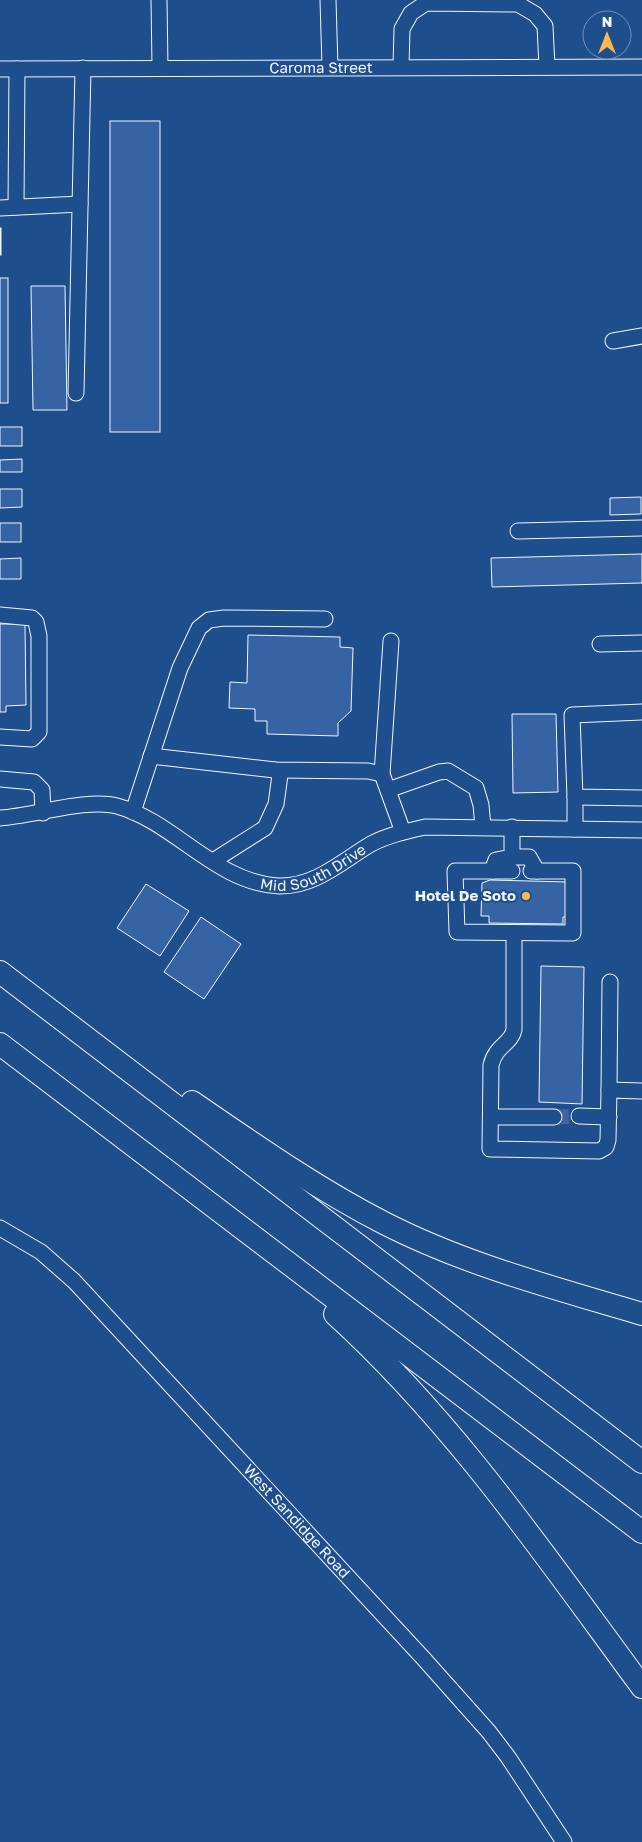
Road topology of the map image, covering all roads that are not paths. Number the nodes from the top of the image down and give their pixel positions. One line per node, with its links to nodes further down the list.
1 (159, 0): 3 (street)
2 (328, 0): 4 (street)
3 (160, 67): 4 (street, Caroma Street); 8 (street, Caroma Street)
4 (330, 67): 5 (street, Caroma Street)
5 (401, 67): 6 (street, Caroma Street); 6 (street)
6 (547, 67): 7 (street, Caroma Street)
7 (642, 67)
8 (83, 68): 10 (street, Caroma Street); 11 (street)
9 (0, 69): 10 (street, Caroma Street)
10 (17, 69): 12 (street)
11 (80, 204): 12 (street); 16 (street)
12 (16, 207): 13 (street)
13 (0, 208)
14 (642, 336): 15 (street)
15 (613, 341)
16 (76, 392)
17 (642, 528): 18 (street)
18 (518, 531)
19 (0, 615): 25 (street)
20 (325, 619): 26 (street)
21 (391, 641): 28 (street)
22 (642, 643): 23 (street)
23 (600, 644)
24 (642, 712): 31 (street)
25 (0, 737)
26 (151, 756): 27 (street); 33 (street)
27 (275, 770): 28 (street); 41 (street)
28 (382, 774): 30 (street)
29 (0, 779): 34 (street)
30 (388, 790): 36 (street); 40 (street)
31 (575, 797): 32 (street); 38 (street)
32 (642, 798)
33 (133, 812): 34 (street, Mid South Drive); 41 (street, Mid South Drive)
34 (43, 813): 35 (street, Mid South Drive)
35 (0, 818)
36 (483, 827): 37 (street, Mid South Drive); 40 (street, Mid South Drive)
37 (512, 827): 38 (street, Mid South Drive); 42 (street)
38 (576, 829): 39 (street, Mid South Drive)
39 (642, 830)
40 (403, 832): 41 (street, Mid South Drive)
41 (213, 861)
42 (512, 864): 43 (street); 43 (street)
43 (514, 933): 51 (street)
44 (0, 972): 46 (highway)
45 (610, 982): 48 (street)
46 (47, 1009): 56 (highway); 57 (highway)
47 (0, 1044): 55 (highway)
48 (609, 1090): 49 (street); 53 (street)
49 (642, 1091)
50 (579, 1116): 53 (street)
51 (491, 1117): 52 (street); 53 (street)
52 (554, 1117)
53 (609, 1117)
54 (0, 1228): 60 (street, West Sandidge Road)
55 (264, 1243): 58 (highway); 59 (highway)
56 (642, 1314)
57 (642, 1462)
58 (642, 1532)
59 (642, 1687)
60 (564, 1842)

